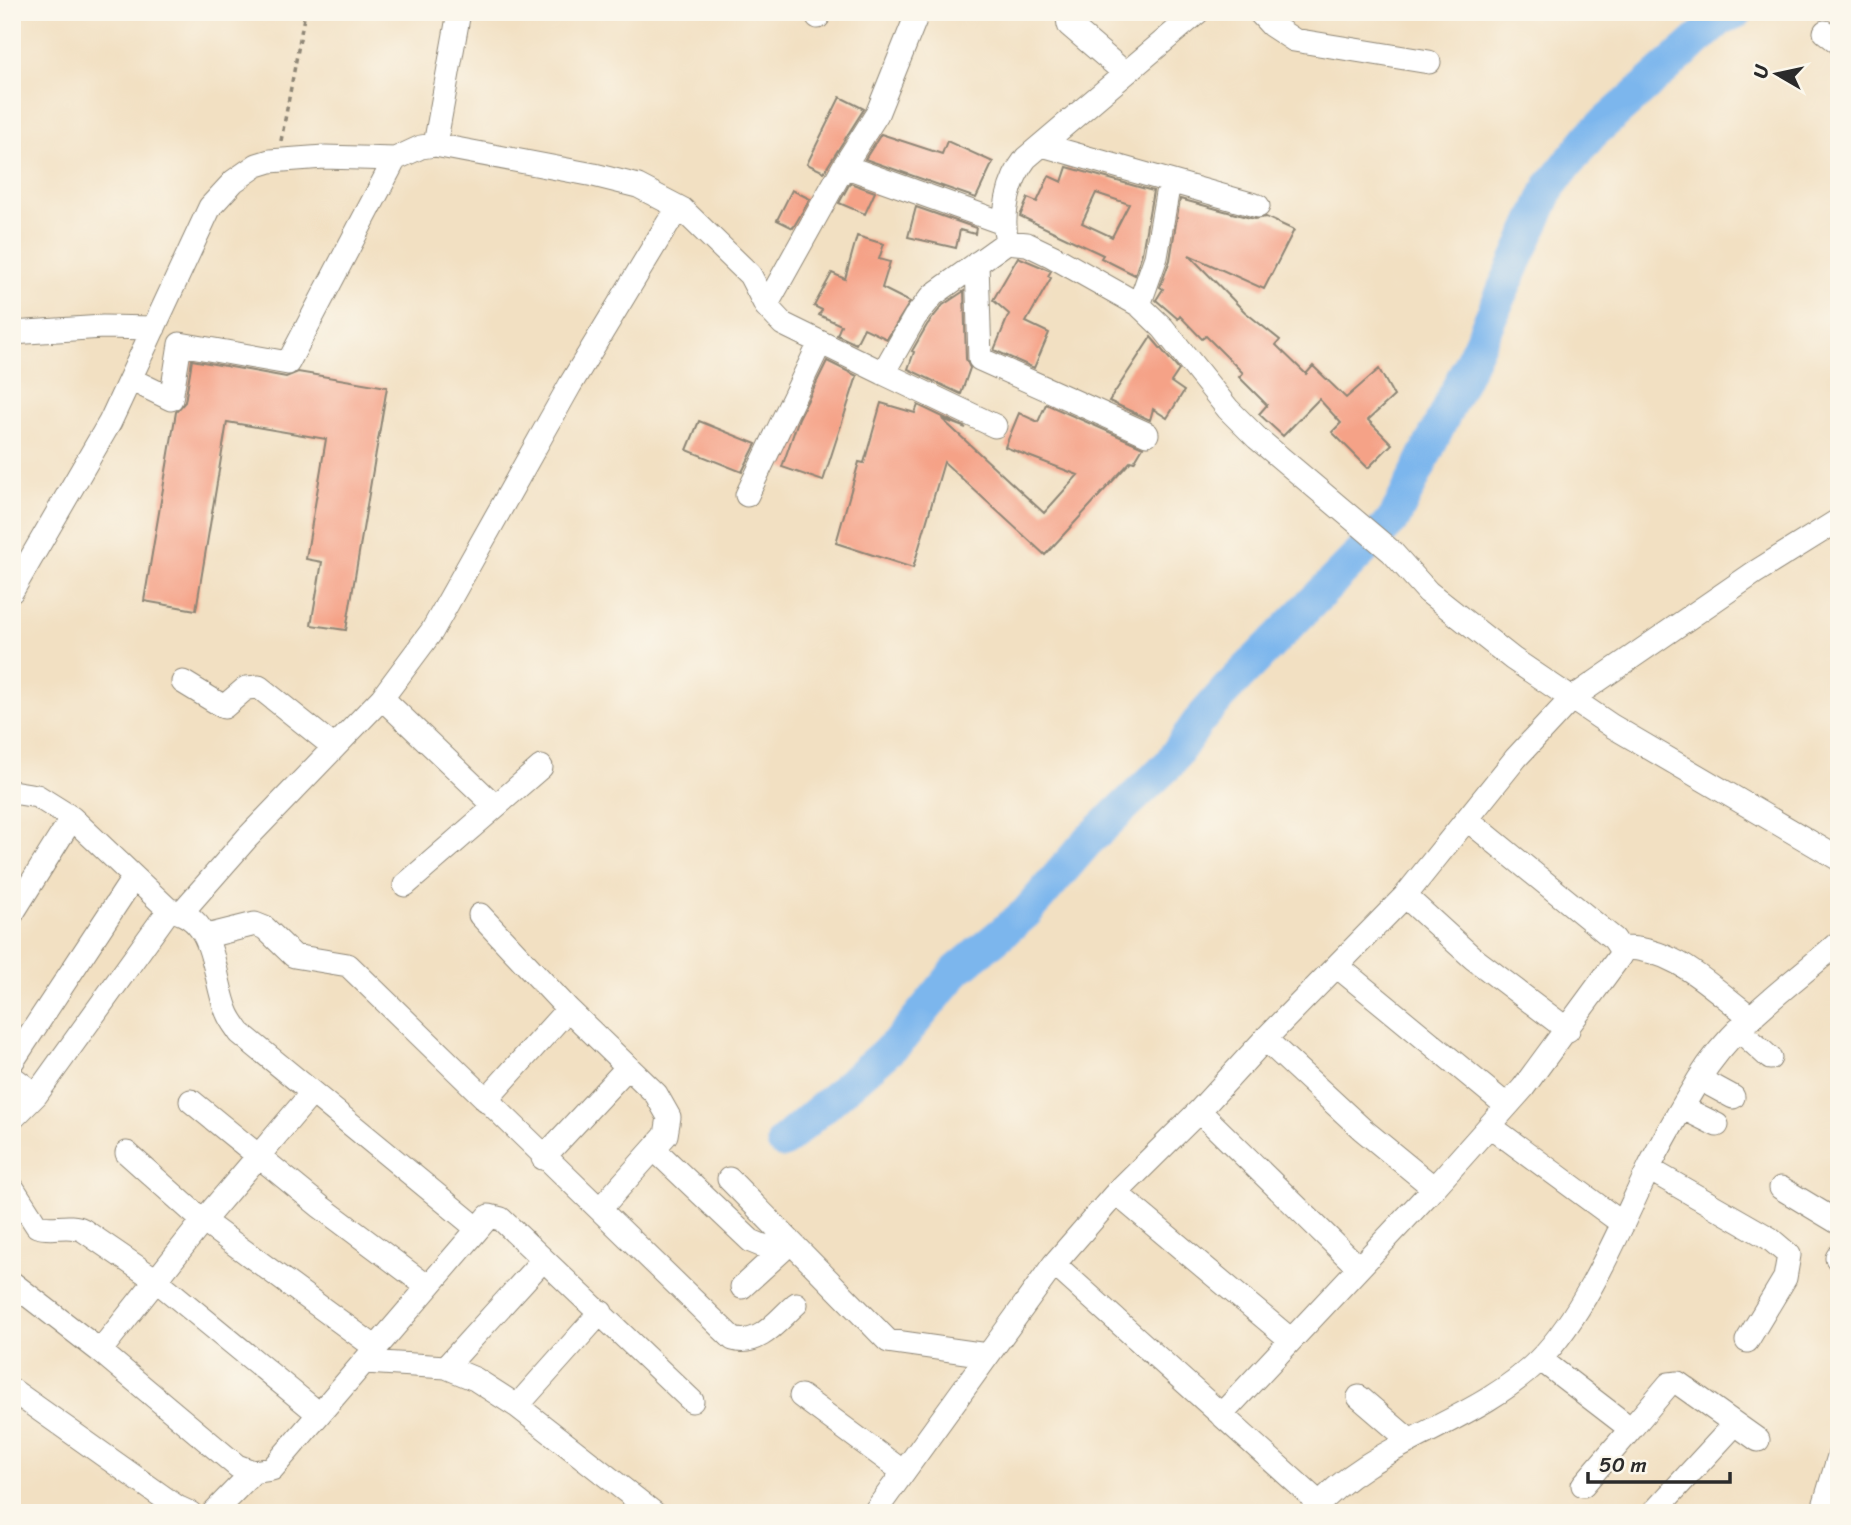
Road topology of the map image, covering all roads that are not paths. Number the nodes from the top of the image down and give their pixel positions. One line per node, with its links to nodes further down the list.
1 (458, 12): 8 (street)
2 (918, 12): 11 (street)
3 (1067, 12): 7 (street)
4 (1198, 12): 7 (street)
5 (1259, 12): 6 (street)
6 (1429, 62)
7 (1125, 73): 9 (street)
8 (435, 145): 10 (street); 14 (street)
9 (1042, 145): 12 (street); 15 (street)
10 (395, 159): 19 (street); 23 (street)
11 (844, 166): 15 (street); 18 (street)
12 (1169, 181): 13 (street); 17 (street)
13 (1258, 206)
14 (682, 209): 18 (street); 30 (street)
15 (1005, 232): 16 (street); 17 (street)
16 (977, 263): 22 (street); 25 (street)
17 (1139, 305): 31 (street)
18 (766, 306): 21 (street)
19 (155, 328): 20 (street); 23 (street)
20 (12, 333)
21 (820, 343): 22 (street); 26 (street)
22 (883, 373): 24 (street)
23 (130, 379): 28 (street)
24 (995, 426)
25 (1147, 434)
26 (747, 495)
27 (1839, 520): 31 (street)
28 (12, 591)
29 (183, 682): 32 (street)
30 (382, 698): 32 (street); 35 (street)
31 (1571, 699): 37 (street); 38 (street)
32 (334, 747): 42 (street)
33 (541, 766): 35 (street)
34 (12, 792): 36 (street)
35 (494, 805): 40 (street)
36 (72, 818): 39 (street); 43 (street)
37 (1468, 820): 41 (street); 47 (street)
38 (1839, 859)
39 (134, 877): 42 (street); 54 (street)
40 (405, 885)
41 (1405, 896): 48 (street); 51 (street)
42 (176, 911): 45 (street); 59 (street)
43 (12, 914)
44 (480, 915): 49 (street)
45 (207, 936): 58 (street); 61 (street)
46 (1839, 942): 50 (street)
47 (1620, 948): 50 (street); 51 (street)
48 (1337, 966): 52 (street); 63 (street)
49 (568, 1009): 55 (street); 61 (street)
50 (1745, 1023): 53 (street); 57 (street)
51 (1568, 1030): 63 (street)
52 (1265, 1039): 65 (street); 76 (street)
53 (1770, 1058)
54 (12, 1062)
55 (627, 1068): 69 (street); 72 (street)
56 (12, 1077): 59 (street)
57 (1700, 1079): 60 (street); 64 (street)
58 (312, 1093): 71 (street); 83 (street)
59 (36, 1095): 66 (street)
60 (1733, 1097)
61 (485, 1100): 72 (street)
62 (191, 1101): 71 (street)
63 (1507, 1107): 68 (street)
64 (1683, 1108): 67 (street); 73 (street)
65 (1199, 1111): 78 (street); 87 (street)
66 (12, 1119)
67 (1717, 1125)
68 (1490, 1126): 76 (street); 82 (street)
69 (654, 1149): 79 (street); 84 (street)
70 (127, 1153): 80 (street)
71 (258, 1156): 80 (street); 90 (street)
72 (543, 1158): 79 (street)
73 (1648, 1169): 82 (street); 95 (street)
74 (729, 1179): 84 (street)
75 (12, 1187): 88 (street)
76 (1434, 1188): 87 (street)
77 (1781, 1188): 81 (street)
78 (1116, 1193): 86 (street); 94 (street)
79 (600, 1209): 92 (street)
80 (202, 1221): 88 (street); 98 (street)
81 (1839, 1223)
82 (1623, 1224): 99 (street)
83 (478, 1229): 85 (street); 90 (street)
84 (787, 1239): 91 (street); 97 (street)
85 (542, 1261): 93 (street); 100 (street)
86 (1054, 1264): 97 (street); 107 (street)
87 (1359, 1268): 94 (street)
88 (156, 1280): 96 (street); 106 (street)
89 (12, 1283): 96 (street)
90 (428, 1287): 98 (street)
91 (742, 1287)
92 (796, 1304)
93 (601, 1312): 104 (street); 105 (street)
94 (1291, 1340): 107 (street)
95 (1748, 1341)
96 (100, 1351): 114 (street)
97 (987, 1354): 113 (street)
98 (371, 1355): 100 (street); 106 (street)
99 (1544, 1361): 109 (street); 110 (street)
100 (446, 1367): 105 (street)
101 (12, 1390): 117 (street)
102 (801, 1396): 113 (street)
103 (1359, 1397): 110 (street)
104 (692, 1401)
105 (517, 1406): 119 (street)
106 (319, 1414): 114 (street)
107 (1221, 1415): 116 (street)
108 (1735, 1424): 109 (street); 111 (street); 121 (street)
109 (1631, 1429): 115 (street)
110 (1409, 1440): 116 (street)
111 (1758, 1440)
112 (1839, 1457): 122 (street)
113 (902, 1471): 120 (street)
114 (253, 1472): 118 (street)
115 (1583, 1485)
116 (1315, 1508)
117 (190, 1513)
118 (213, 1513)
119 (654, 1513)
120 (874, 1513)
121 (1653, 1513)
122 (1822, 1513)

